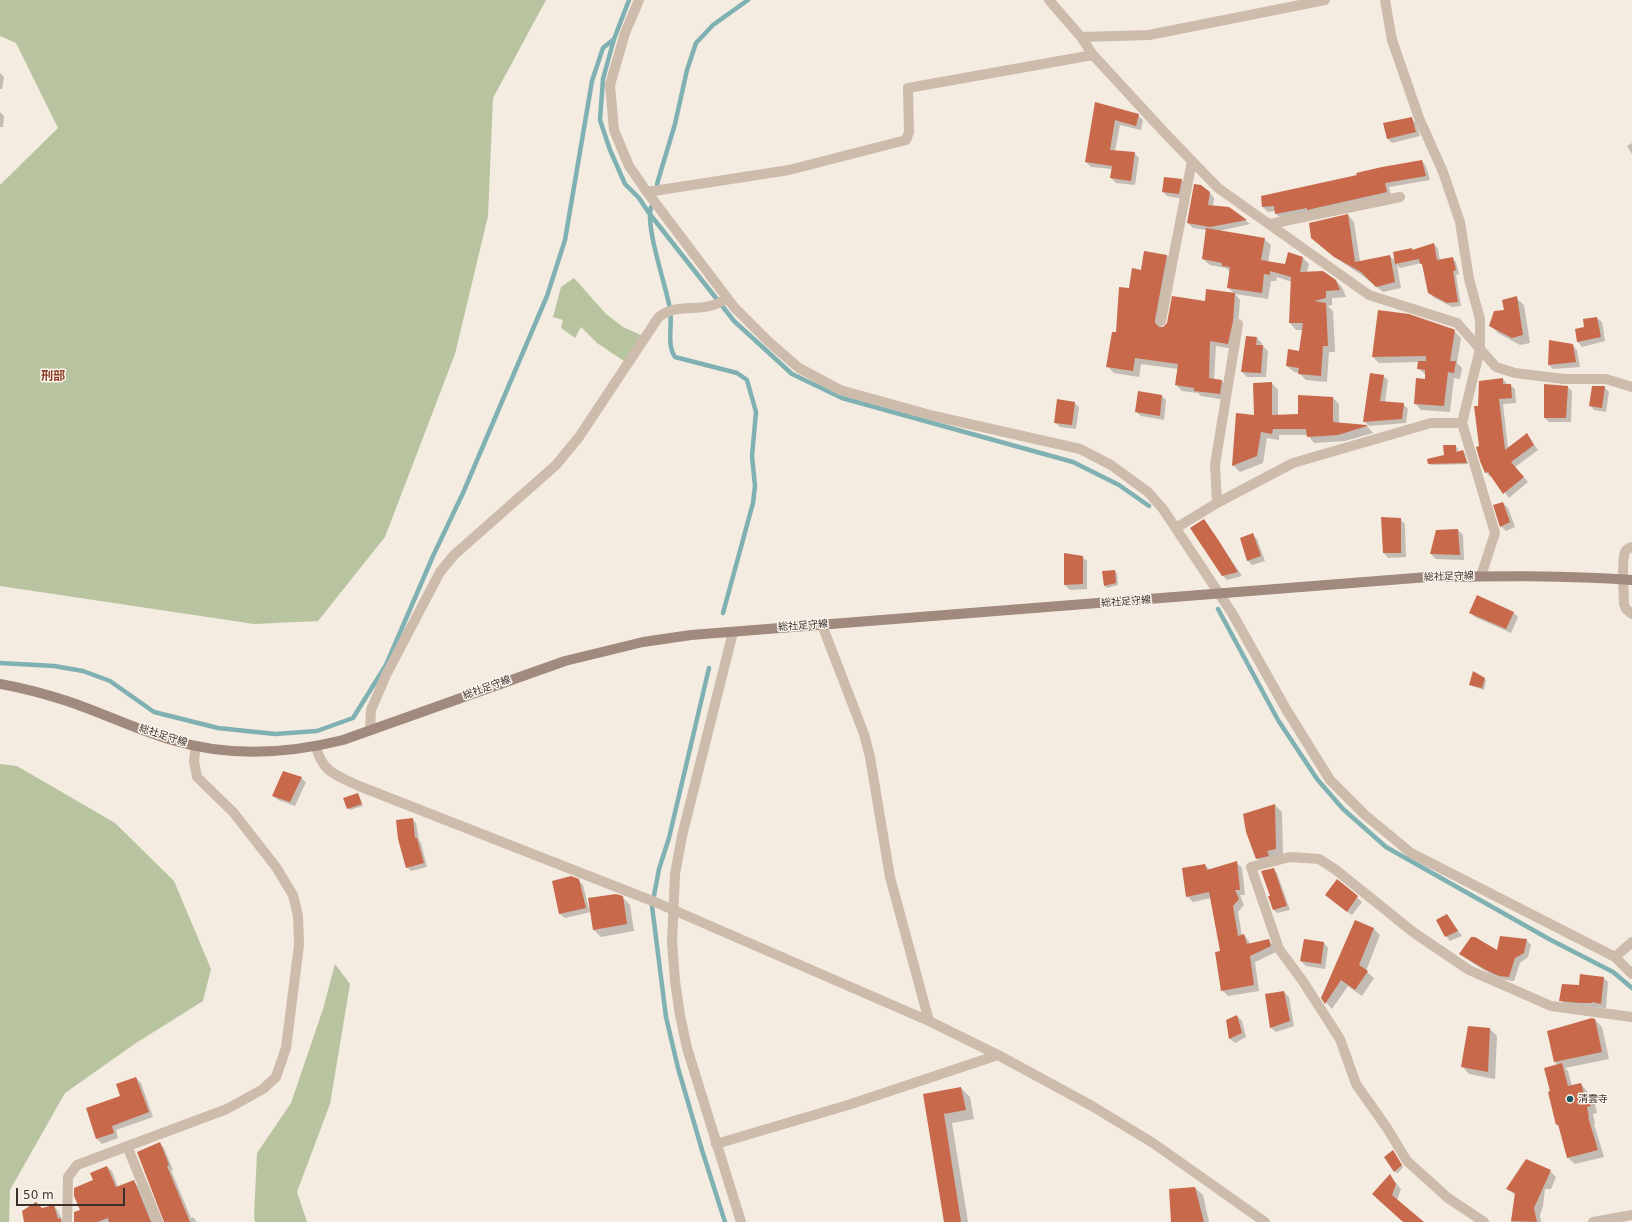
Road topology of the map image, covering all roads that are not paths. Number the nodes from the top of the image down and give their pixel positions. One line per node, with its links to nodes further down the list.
1 (639, 0): 8 (street)
2 (1049, 0): 5 (street)
3 (1326, 0): 5 (street)
4 (1385, 0): 14 (street)
5 (1081, 37): 6 (street)
6 (1093, 55): 7 (street); 8 (street)
7 (1192, 161): 10 (street); 12 (street)
8 (647, 192): 11 (street)
9 (1400, 197): 10 (street)
10 (1270, 224): 14 (street)
11 (722, 301): 18 (street); 27 (street)
12 (1161, 321)
13 (1238, 324): 17 (street)
14 (1480, 350): 15 (street); 16 (street)
15 (1632, 387)
16 (1462, 423): 17 (street); 20 (street)
17 (1217, 503): 18 (street)
18 (1176, 528): 22 (street)
19 (1632, 547): 21 (street)
20 (1481, 576): 21 (main road, 総社足守線); 22 (main road, 総社足守線)
21 (1628, 580): 23 (street)
22 (1221, 594): 24 (main road, 総社足守線); 32 (street)
23 (1632, 614)
24 (822, 625): 25 (main road, 総社足守線); 35 (street)
25 (733, 632): 27 (main road, 総社足守線); 30 (street)
26 (0, 684): 28 (main road, 総社足守線)
27 (370, 730): 29 (main road, 総社足守線)
28 (196, 746): 29 (main road, 総社足守線); 38 (street)
29 (316, 747): 30 (street)
30 (673, 910): 35 (street); 37 (street)
31 (1632, 942): 32 (street)
32 (1615, 957): 33 (street)
33 (1632, 974)
34 (1632, 1017): 44 (street)
35 (929, 1021): 36 (street)
36 (998, 1055): 37 (street); 43 (street)
37 (716, 1144): 42 (street)
38 (127, 1146): 40 (street); 41 (street)
39 (1632, 1215): 45 (street)
40 (67, 1222)
41 (158, 1222)
42 (741, 1222)
43 (1266, 1222)
44 (1484, 1222)
45 (1593, 1222)

